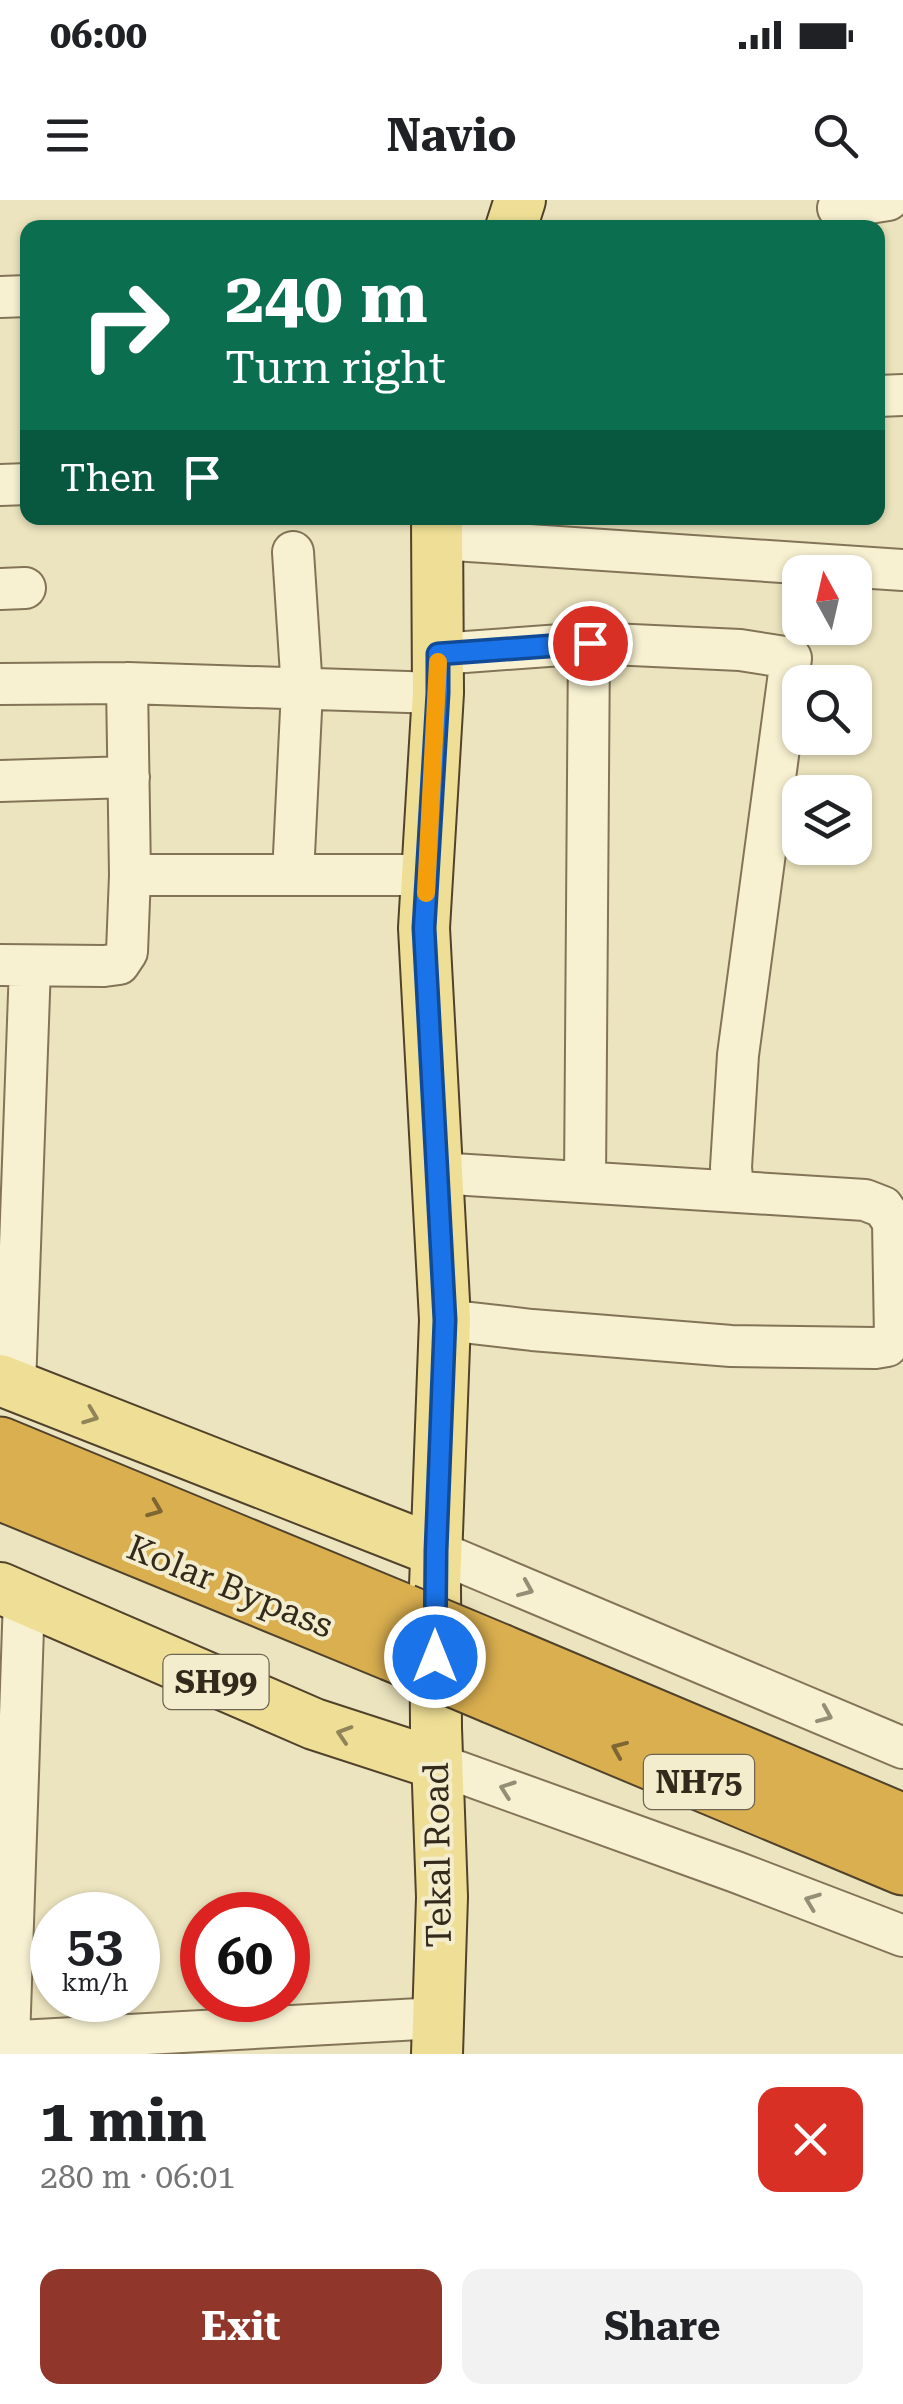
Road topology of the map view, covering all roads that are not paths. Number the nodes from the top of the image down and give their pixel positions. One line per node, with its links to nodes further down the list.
1 (888, 200): 2 (street)
2 (838, 208)
3 (438, 528): 5 (street); 7 (main road, Tekal Road)
4 (293, 552): 10 (street)
5 (903, 570)
6 (590, 643): 7 (street); 18 (street); 19 (street)
7 (438, 674): 10 (street); 15 (main road, Tekal Road)
8 (127, 683): 9 (street); 10 (street); 11 (street)
9 (0, 684)
10 (302, 690): 14 (street)
11 (128, 777): 12 (street); 13 (street)
12 (0, 781)
13 (130, 875): 14 (street); 16 (street)
14 (292, 875): 15 (street)
15 (428, 875): 17 (main road, Tekal Road)
16 (15, 966): 22 (street)
17 (437, 1173): 18 (street); 21 (main road, Tekal Road)
18 (585, 1182): 19 (street)
19 (733, 1190): 20 (street)
20 (899, 1285): 21 (street)
21 (445, 1320): 25 (main road, Tekal Road)
22 (8, 1383): 25 (main road, one-way to 25)
23 (0, 1445): 27 (highway, NH75, one-way to 27)
24 (0, 1492): 27 (highway, Kolar Bypass / NH75)
25 (436, 1551): 29 (street, one-way to 29); 30 (main road, Tekal Road)
26 (12, 1593): 30 (main road, SH99, one-way to 26); 35 (street)
27 (398, 1632): 28 (highway, NH75, bridge)
28 (497, 1674): 31 (highway, NH75); 32 (highway, NH75, one-way to 28)
29 (903, 1748)
30 (437, 1764): 33 (street, one-way to 30); 34 (main road, Tekal Road)
31 (903, 1822)
32 (903, 1867)
33 (903, 1936)
34 (438, 2036): 35 (street)
35 (4, 2042)

